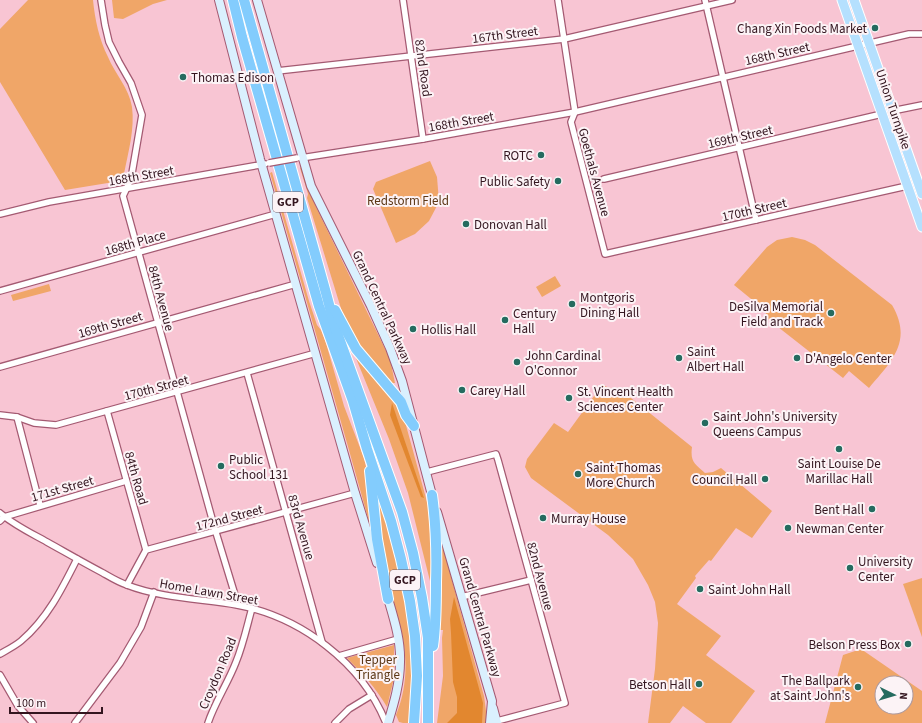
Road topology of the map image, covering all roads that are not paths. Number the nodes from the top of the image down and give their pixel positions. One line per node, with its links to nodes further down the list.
1 (101, 0): 30 (street, 84th Avenue)
2 (219, 0): 26 (main road)
3 (233, 0): 50 (highway, GCP)
4 (244, 0): 40 (highway, GCP)
5 (257, 0): 17 (main road, Grand Central Parkway)
6 (403, 0): 16 (street, 82nd Road)
7 (558, 0): 13 (street, Goethals Avenue)
8 (732, 0): 11 (street, 167th Street)
9 (842, 0): 15 (main road, Union Turnpike)
10 (854, 0): 14 (main road, Union Turnpike)
11 (706, 3): 13 (street, 167th Street); 18 (street)
12 (922, 34): 14 (street, 168th Street)
13 (564, 39): 16 (street, 167th Street); 21 (street, Goethals Avenue)
14 (869, 44): 15 (street, 168th Street); 20 (main road, Union Turnpike)
15 (858, 46): 18 (street, 168th Street); 22 (main road, Union Turnpike)
16 (411, 56): 17 (street, 167th Street); 23 (street, 82nd Road)
17 (277, 71): 25 (main road, Grand Central Parkway)
18 (723, 76): 21 (street, 168th Street); 24 (street)
19 (922, 105): 20 (street)
20 (892, 111): 28 (main road, Union Turnpike)
21 (575, 112): 23 (street, 168th Street); 37 (street, Goethals Avenue)
22 (882, 114): 24 (street, 169th Street); 29 (main road, Union Turnpike)
23 (423, 139): 25 (street, 168th Street)
24 (739, 147): 27 (street, 169th Street); 34 (street)
25 (301, 158): 26 (street, 168th Street, bridge); 49 (main road, Grand Central Parkway)
26 (266, 164): 30 (street, 168th Street); 33 (main road)
27 (604, 179)
28 (920, 181): 31 (main road, Union Turnpike)
29 (907, 186): 34 (street, 170th Street); 35 (main road, Union Turnpike)
30 (127, 189): 32 (street, 168th Street); 36 (street, 84th Avenue)
31 (922, 194)
32 (0, 214)
33 (276, 214): 36 (street, 168th Place); 38 (main road)
34 (756, 220): 37 (street, 170th Street)
35 (922, 228)
36 (138, 252): 39 (street, 168th Place); 41 (street, 84th Avenue)
37 (605, 254)
38 (296, 284): 41 (street, 169th Street); 42 (main road)
39 (0, 291)
40 (326, 293): 49 (highway); 73 (highway, GCP)
41 (157, 322): 43 (street, 169th Street); 45 (street, 84th Avenue)
42 (316, 354): 44 (street, 170th Street); 53 (main road)
43 (0, 367)
44 (247, 373): 45 (street, 170th Street); 56 (street, 83rd Avenue)
45 (177, 392): 46 (street, 170th Street); 58 (street, 84th Avenue)
46 (107, 411): 48 (street, 170th Street); 52 (street, 84th Road)
47 (0, 415): 48 (street, 170th Street)
48 (18, 417): 55 (street)
49 (414, 426): 51 (main road, Grand Central Parkway)
50 (367, 449): 65 (highway); 75 (highway, GCP)
51 (427, 472): 54 (main road, Grand Central Parkway); 61 (street, 82nd Avenue)
52 (126, 481): 55 (street, 171st Street); 59 (street, 84th Road)
53 (355, 493): 56 (street, 172nd Street); 65 (main road)
54 (432, 495): 64 (main road, Grand Central Parkway); 73 (highway)
55 (40, 506): 57 (street, 171st Street)
56 (286, 512): 58 (street, 172nd Street); 69 (street, 83rd Avenue)
57 (1, 517): 60 (street, Home Lawn Street)
58 (216, 532): 59 (street, 172nd Street); 66 (street, 84th Avenue)
59 (146, 550): 62 (street)
60 (77, 559): 62 (street, Home Lawn Street); 70 (street)
61 (531, 580): 64 (street); 77 (street, 82nd Avenue)
62 (127, 585): 63 (street, Home Lawn Street)
63 (154, 592): 66 (street, Home Lawn Street); 79 (street)
64 (461, 597): 77 (main road, Grand Central Parkway)
65 (388, 599): 68 (main road)
66 (238, 605): 67 (street, Home Lawn Street)
67 (252, 608): 69 (street, Home Lawn Street); 80 (street, Croydon Road)
68 (398, 639): 71 (street); 82 (main road)
69 (322, 642): 71 (street, Home Lawn Street)
70 (0, 654)
71 (339, 656): 74 (street, Home Lawn Street)
72 (0, 675): 78 (street)
73 (429, 676): 76 (highway, GCP)
74 (372, 695): 81 (street); 82 (street, Home Lawn Street)
75 (414, 720)
76 (428, 722)
77 (495, 722)
78 (33, 723)
79 (75, 723)
80 (208, 723)
81 (335, 723)
82 (387, 723)

